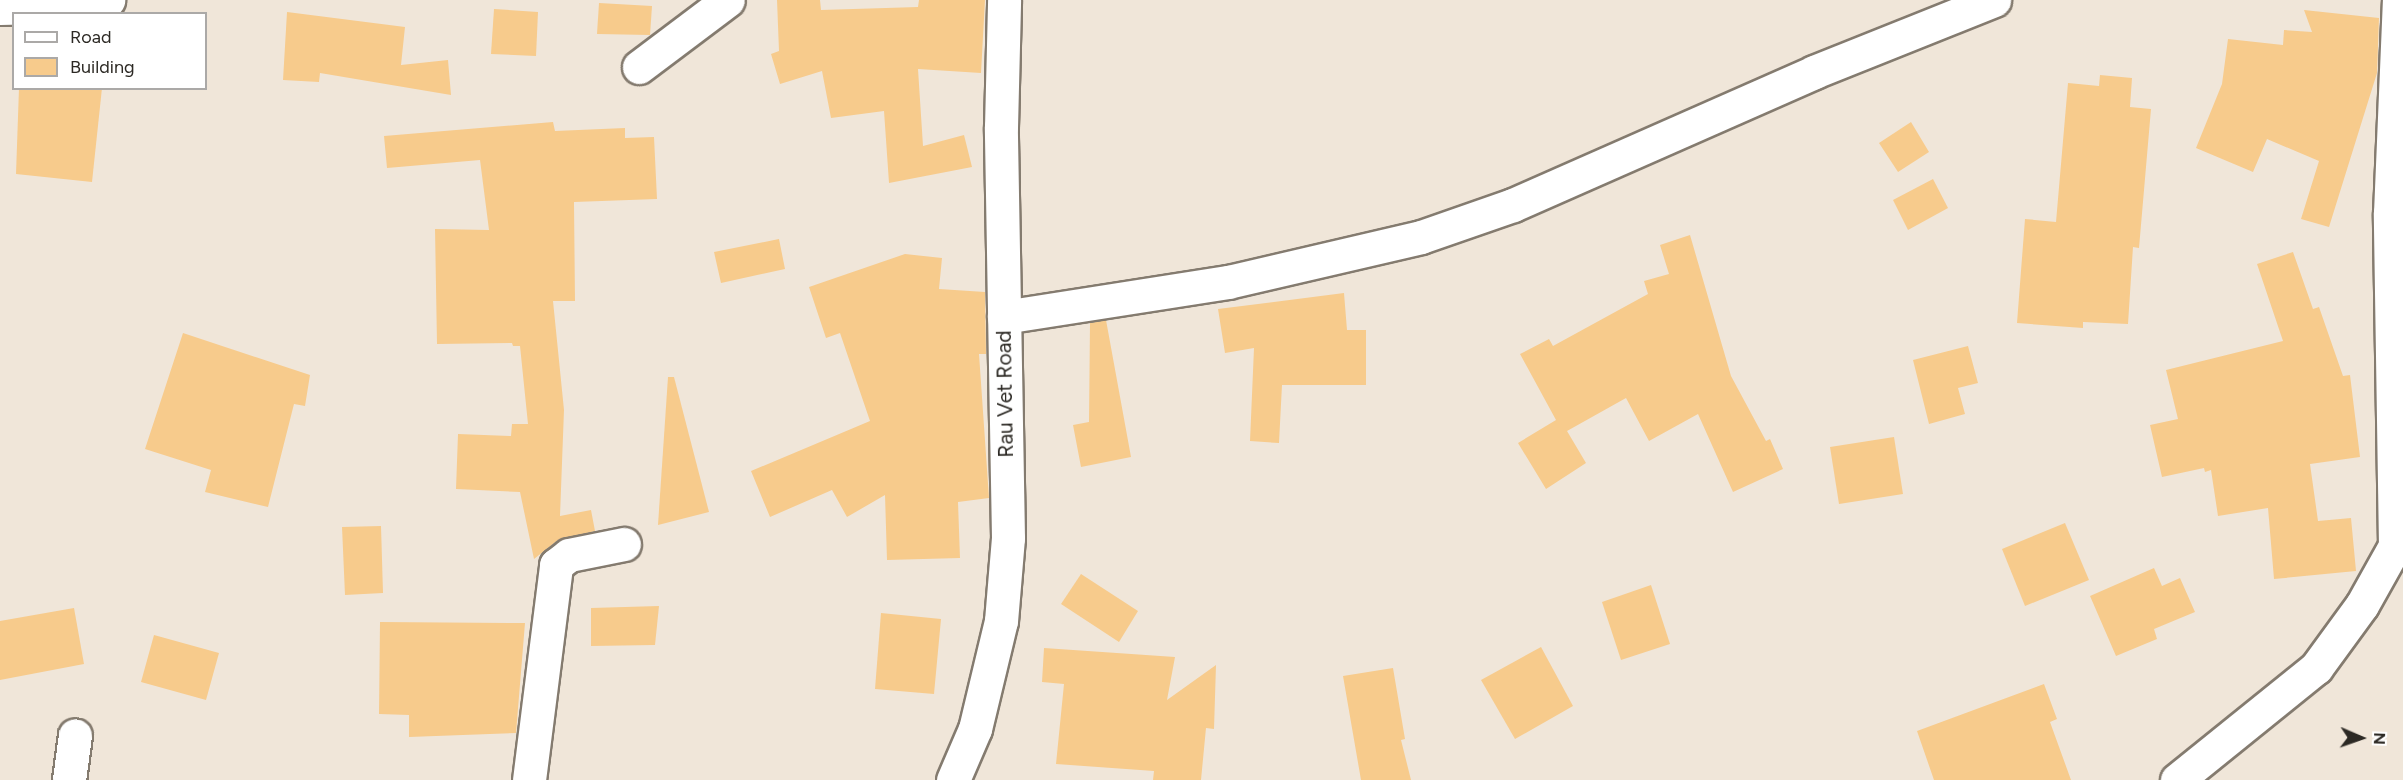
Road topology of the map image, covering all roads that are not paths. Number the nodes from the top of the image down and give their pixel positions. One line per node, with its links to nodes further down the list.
1 (108, 0): 6 (street)
2 (728, 0): 7 (street)
3 (1004, 0): 8 (street, Rau Vet Road)
4 (1994, 0): 8 (street)
5 (2399, 0): 10 (street)
6 (0, 8)
7 (639, 67)
8 (1004, 317): 14 (street, Rau Vet Road)
9 (624, 544): 13 (street)
10 (2399, 560): 15 (street)
11 (75, 735): 12 (street)
12 (69, 780)
13 (529, 780)
14 (953, 780)
15 (2177, 780)

